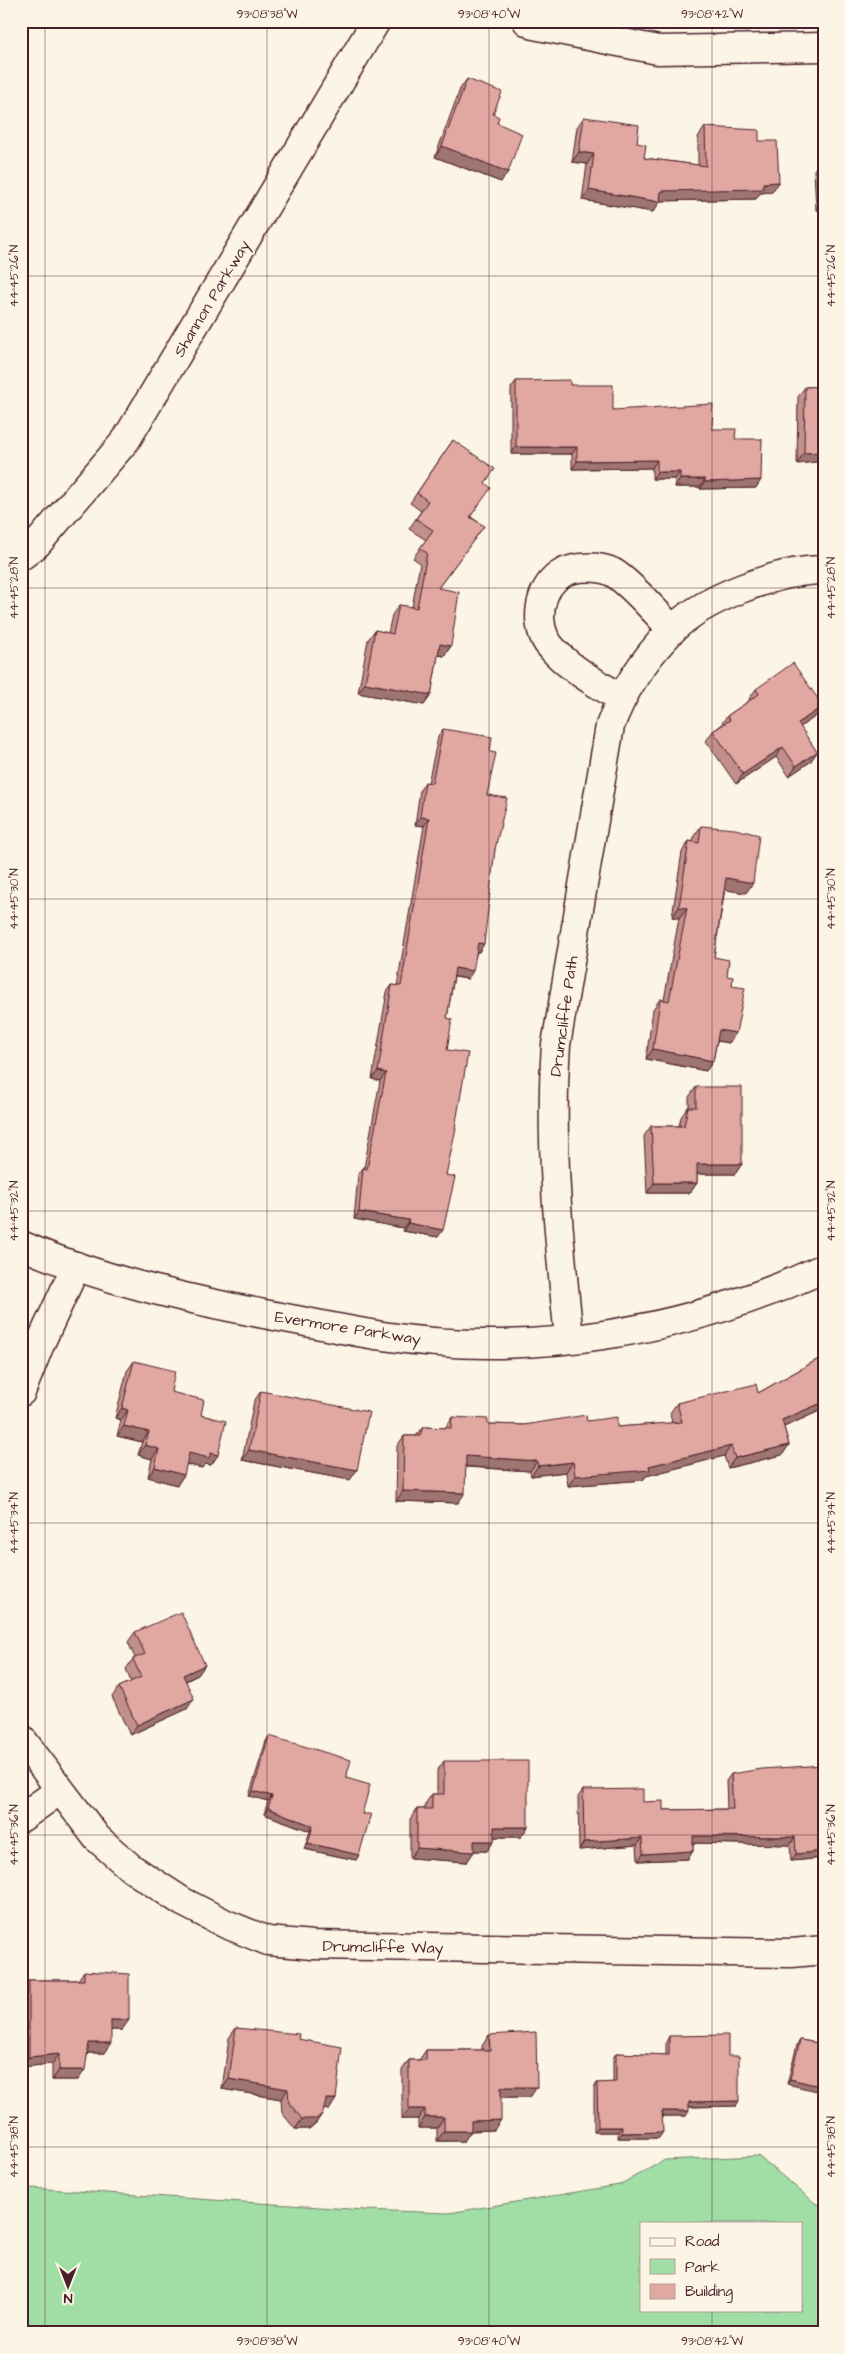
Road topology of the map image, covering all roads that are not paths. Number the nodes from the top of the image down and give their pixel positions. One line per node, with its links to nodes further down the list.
1 (376, 21): 4 (street, Shannon Parkway)
2 (527, 21): 3 (street)
3 (824, 47)
4 (21, 556)
5 (824, 570): 6 (street, Drumcliffe Path)
6 (672, 630): 7 (street, Drumcliffe Path); 7 (street)
7 (620, 698): 11 (street, Drumcliffe Path)
8 (21, 1245): 9 (street, Evermore Parkway)
9 (76, 1266): 11 (street, Evermore Parkway); 12 (street)
10 (824, 1268): 11 (street, Evermore Parkway)
11 (569, 1338)
12 (21, 1392)
13 (21, 1738): 14 (street, Drumcliffe Way)
14 (60, 1790): 15 (street); 16 (street, Drumcliffe Way)
15 (21, 1818)
16 (824, 1950)

